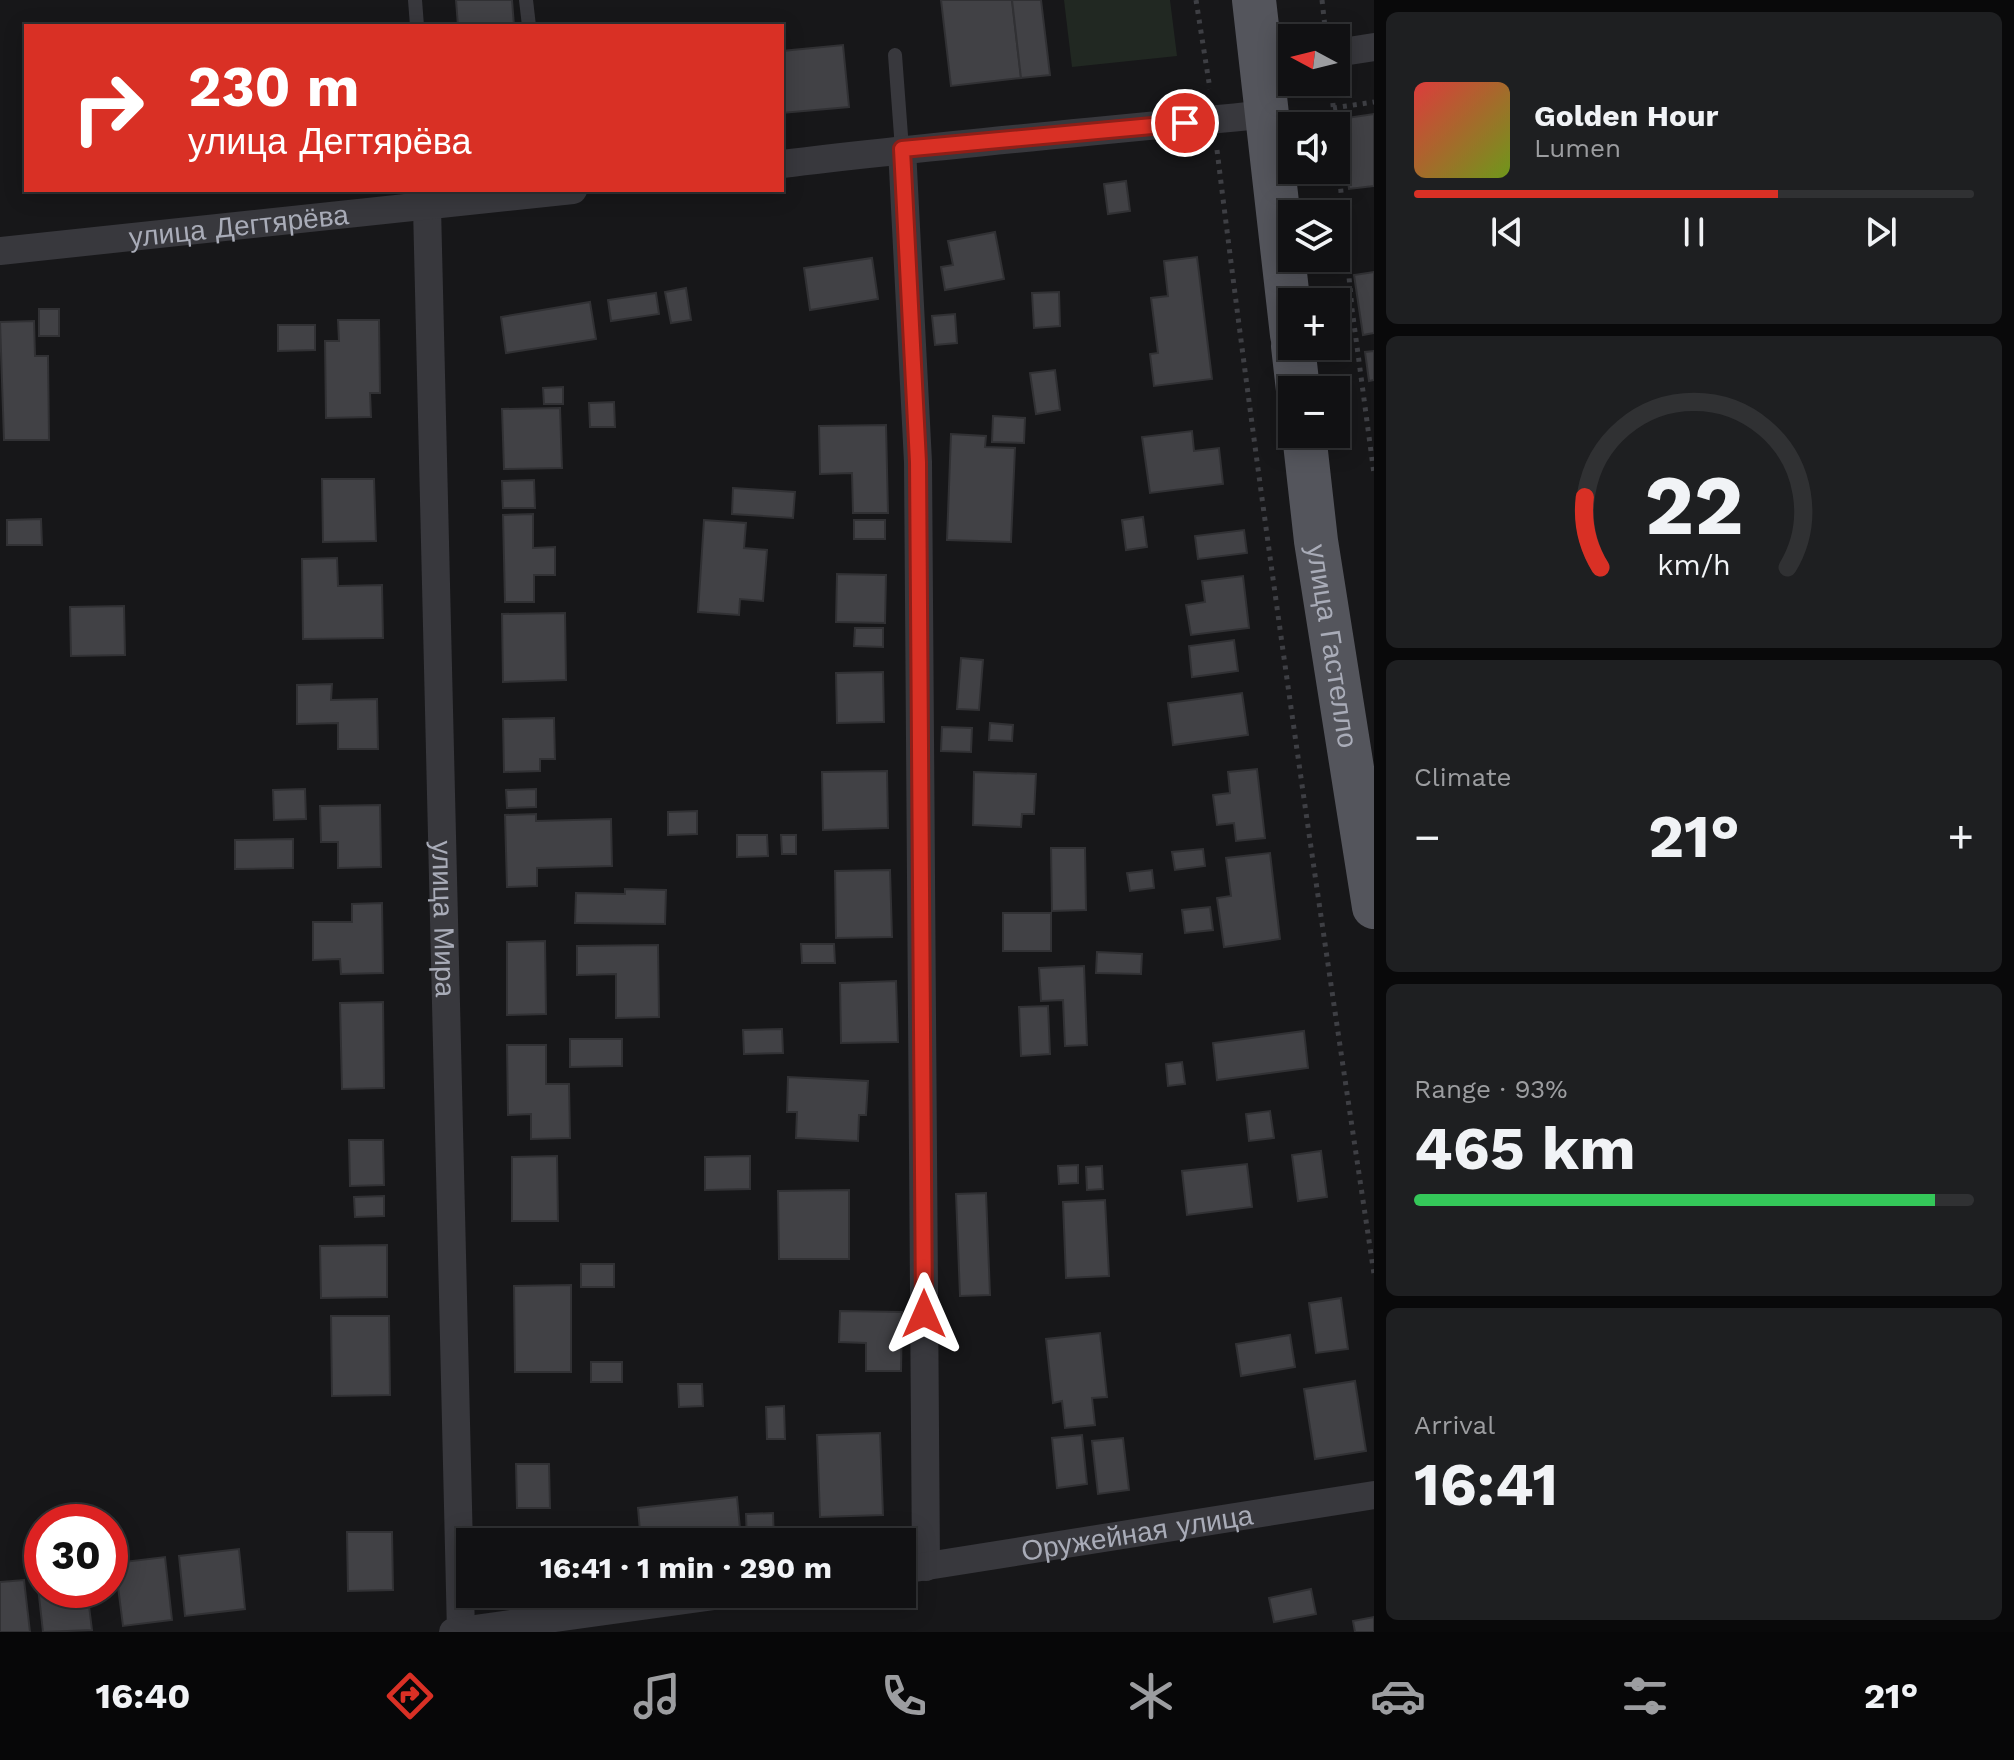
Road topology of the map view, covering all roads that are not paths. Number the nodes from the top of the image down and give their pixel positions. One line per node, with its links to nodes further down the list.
1 (415, 0): 4 (lane)
2 (526, 0): 5 (lane)
3 (1254, 0): 9 (main road)
4 (417, 24)
5 (529, 24)
6 (1374, 47): 7 (street)
7 (1350, 51)
8 (895, 55): 11 (lane)
9 (1277, 61): 10 (main road)
10 (1268, 114): 11 (street); 16 (main road)
11 (902, 149): 12 (street); 20 (street)
12 (784, 164)
13 (544, 192): 14 (street, улица Дегтярёва)
14 (427, 199): 15 (street, улица Дегтярёва); 24 (street, улица Мира)
15 (0, 251)
16 (1287, 288)
17 (1306, 448): 18 (main road, улица Гастелло)
18 (1374, 907)
19 (1374, 1495): 21 (street, Оружейная улица)
20 (914, 1528)
21 (916, 1569)
22 (630, 1608): 24 (street)
23 (453, 1632): 24 (street)
24 (461, 1632)

